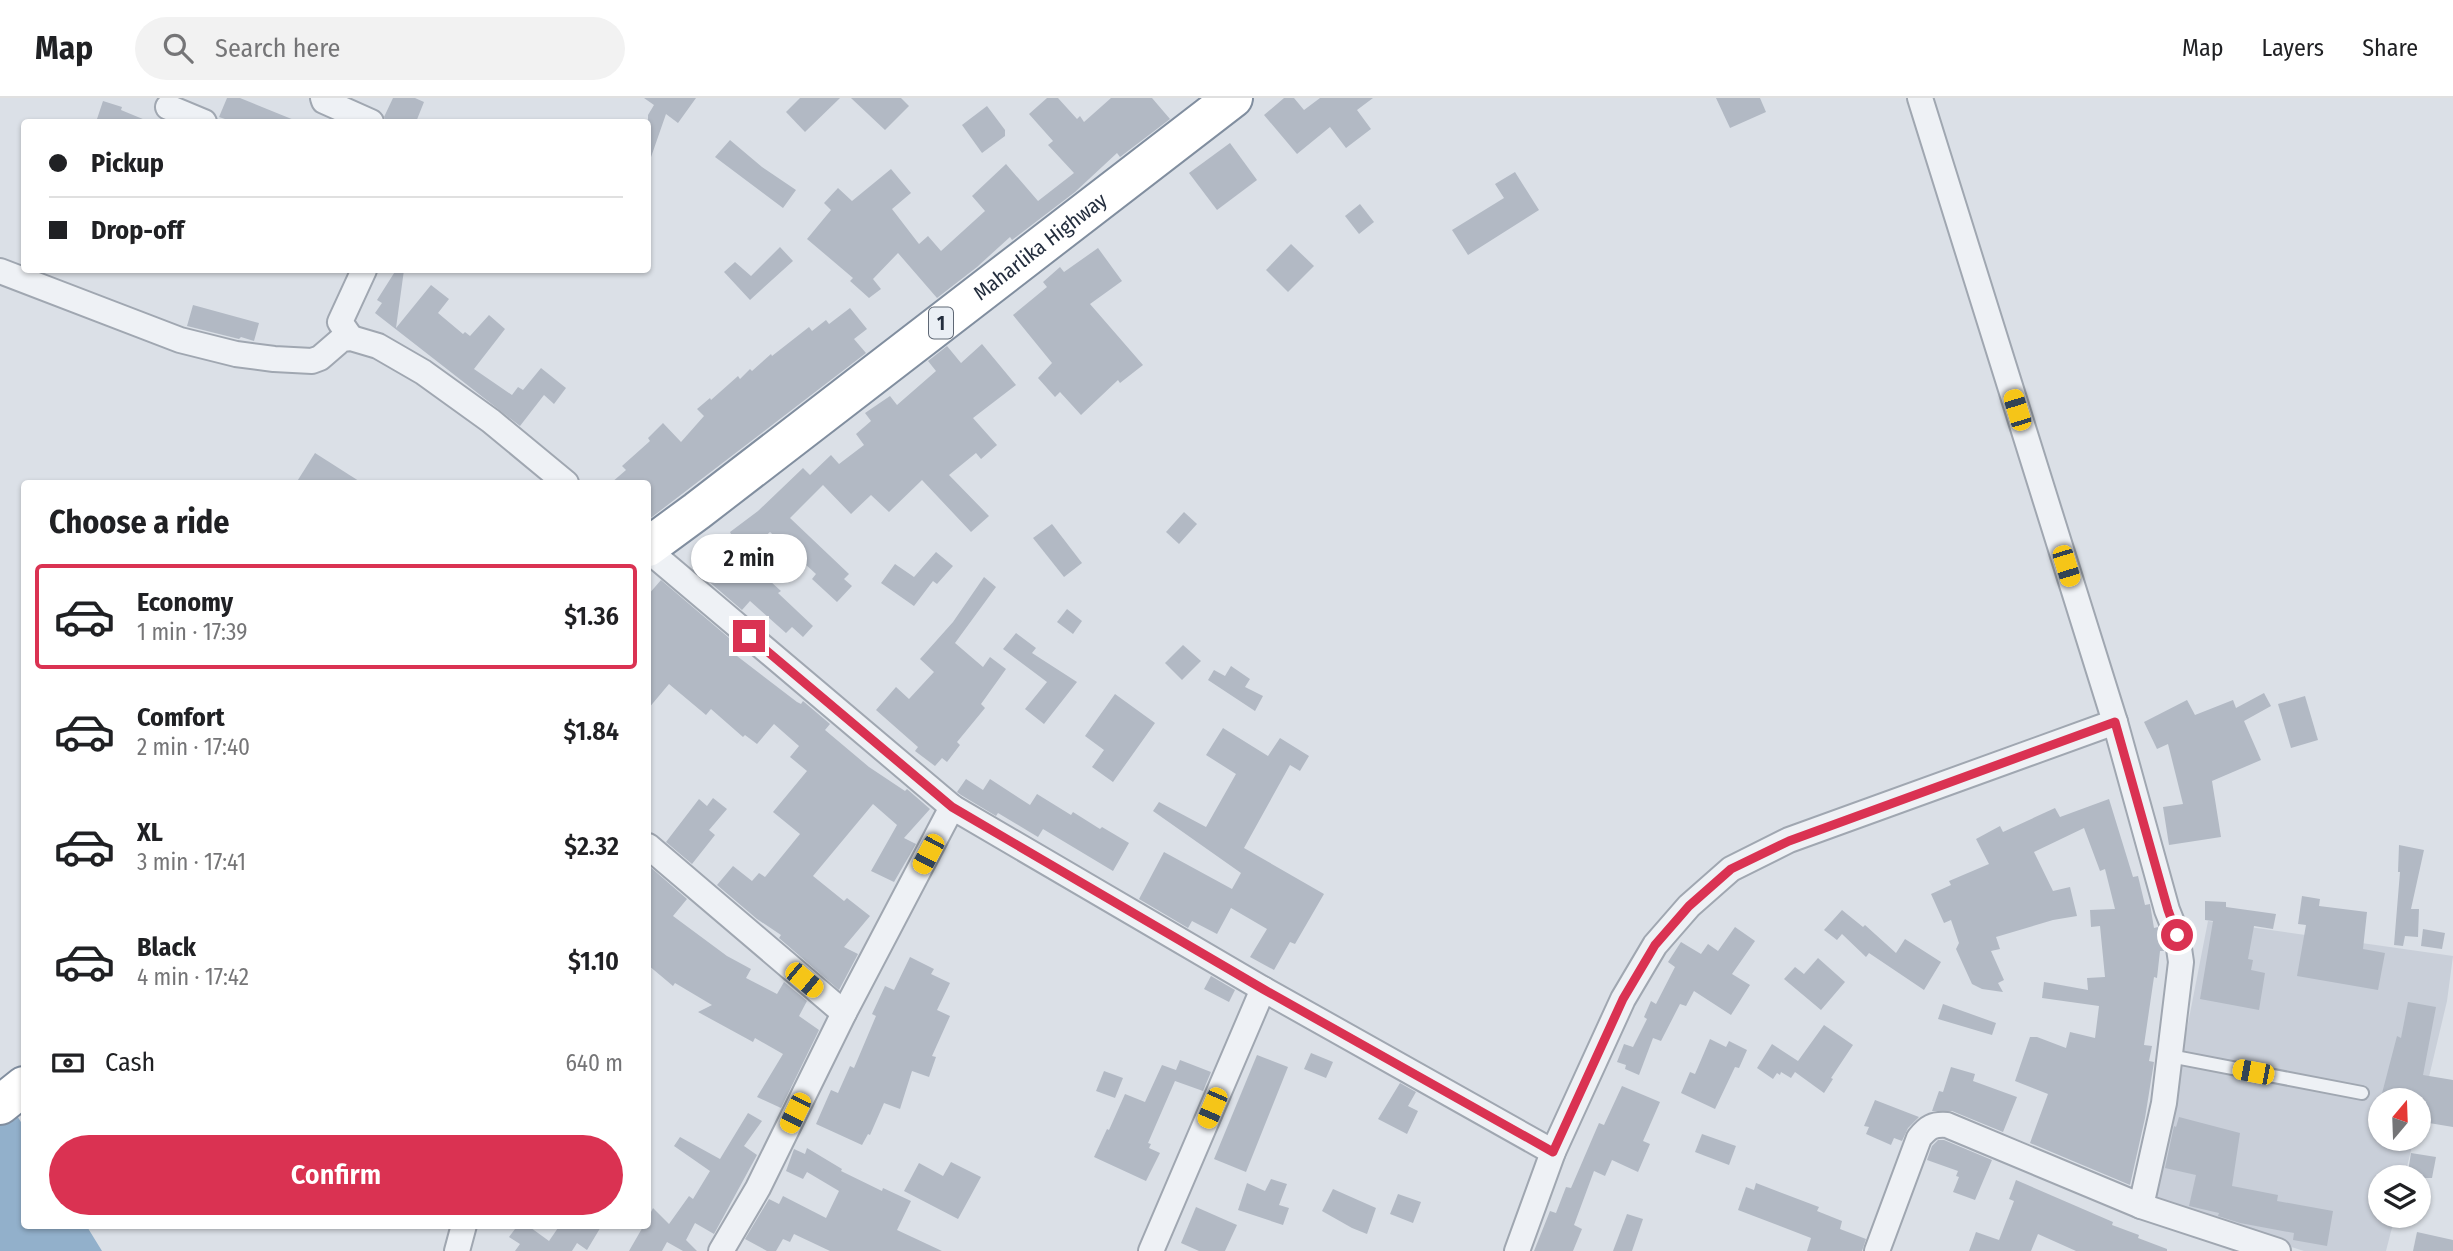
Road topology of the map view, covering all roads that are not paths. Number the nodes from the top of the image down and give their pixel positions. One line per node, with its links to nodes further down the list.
1 (323, 98): 6 (street)
2 (1233, 98): 11 (highway, Maharlika Highway / 1)
3 (1920, 98): 13 (street)
4 (168, 107): 5 (street)
5 (197, 119)
6 (364, 119)
7 (0, 271): 9 (street)
8 (363, 273): 9 (street)
9 (351, 338): 10 (street)
10 (562, 480)
11 (651, 547)
12 (651, 552): 14 (street)
13 (2115, 722): 18 (street); 22 (street)
14 (952, 807): 16 (street); 17 (street)
15 (651, 849): 17 (street)
16 (1263, 989): 22 (street); 27 (street)
17 (844, 1013): 26 (street)
18 (2171, 1056): 20 (lane); 23 (street)
19 (21, 1088): 21 (highway)
20 (2362, 1093)
21 (0, 1105)
22 (1553, 1152): 28 (street)
23 (2141, 1206): 29 (street); 30 (street)
24 (463, 1229): 25 (street)
25 (457, 1251)
26 (721, 1251)
27 (1151, 1251)
28 (1517, 1251)
29 (1877, 1251)
30 (2278, 1251)

